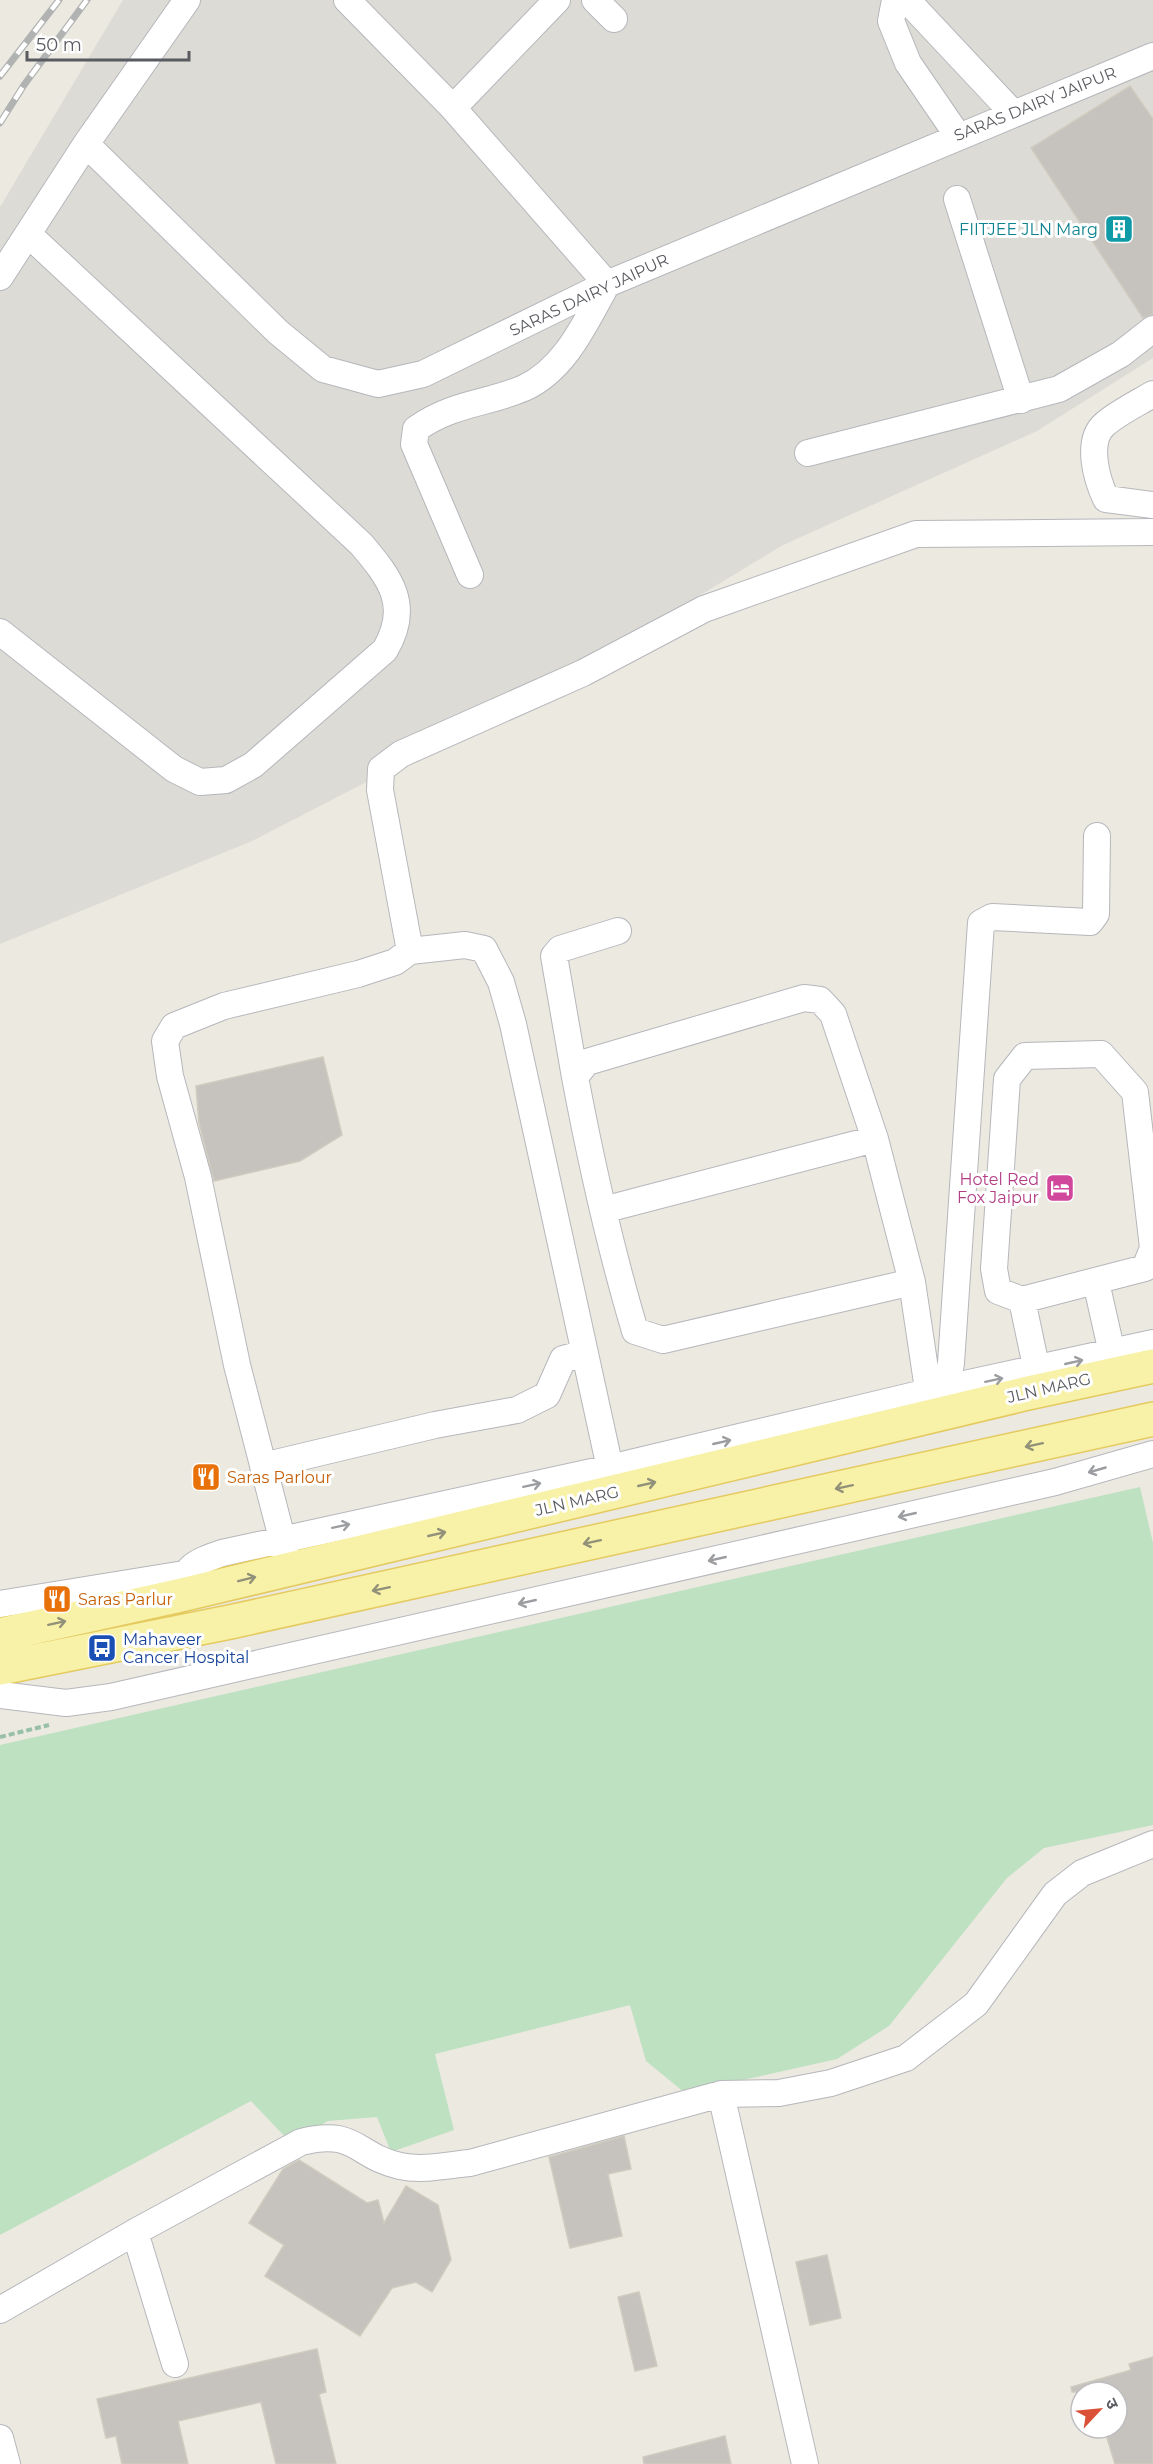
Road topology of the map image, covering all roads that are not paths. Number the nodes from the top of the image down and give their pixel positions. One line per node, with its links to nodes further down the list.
1 (187, 0): 12 (street)
2 (347, 0): 9 (street)
3 (557, 0): 9 (street)
4 (595, 0): 7 (street)
5 (895, 0): 11 (street)
6 (907, 0): 10 (street)
7 (614, 19)
8 (1153, 56): 10 (street, SARAS DAIRY JAIPUR)
9 (453, 108): 16 (street)
10 (1012, 112): 11 (street, SARAS DAIRY JAIPUR)
11 (958, 136): 16 (street, SARAS DAIRY JAIPUR)
12 (86, 144): 14 (street); 16 (street, SARAS DAIRY JAIPUR)
13 (957, 199): 19 (street)
14 (28, 234): 15 (street); 24 (street)
15 (0, 277)
16 (607, 284): 23 (street)
17 (1153, 328): 19 (street)
18 (1153, 394): 21 (street)
19 (1021, 400): 20 (street)
20 (808, 453)
21 (1153, 505)
22 (1153, 532): 27 (street)
23 (470, 575)
24 (0, 632)
25 (1097, 836): 39 (street)
26 (618, 931): 28 (street)
27 (410, 951): 35 (street); 42 (street)
28 (575, 1077): 29 (street); 30 (street)
29 (875, 1140): 30 (street); 31 (street)
30 (603, 1210): 31 (street)
31 (912, 1282): 39 (street)
32 (1096, 1282): 33 (street); 33 (street); 36 (street)
33 (1022, 1300): 38 (street)
34 (1153, 1343): 36 (street)
35 (585, 1353): 42 (street); 43 (street)
36 (1112, 1353): 38 (street, one-way to 36)
37 (1153, 1366): 39 (main road, JLN MARG)
38 (1037, 1371): 39 (street, one-way to 38)
39 (937, 1403): 43 (main road, JLN MARG, one-way to 39)
40 (1153, 1419): 48 (main road, one-way to 48)
41 (1153, 1454): 49 (street, one-way to 49)
42 (263, 1466): 44 (street)
43 (613, 1480): 44 (main road, JLN MARG, one-way to 43)
44 (287, 1554): 45 (main road, JLN MARG, one-way to 44)
45 (181, 1585): 46 (street); 47 (main road, JLN MARG, one-way to 45)
46 (0, 1604)
47 (0, 1635)
48 (0, 1668)
49 (0, 1695)
50 (1153, 1844): 51 (street)
51 (721, 2094): 52 (street); 57 (street)
52 (135, 2232): 53 (street); 54 (street)
53 (0, 2310)
54 (175, 2364)
55 (0, 2438): 56 (street)
56 (7, 2464)
57 (805, 2464)

